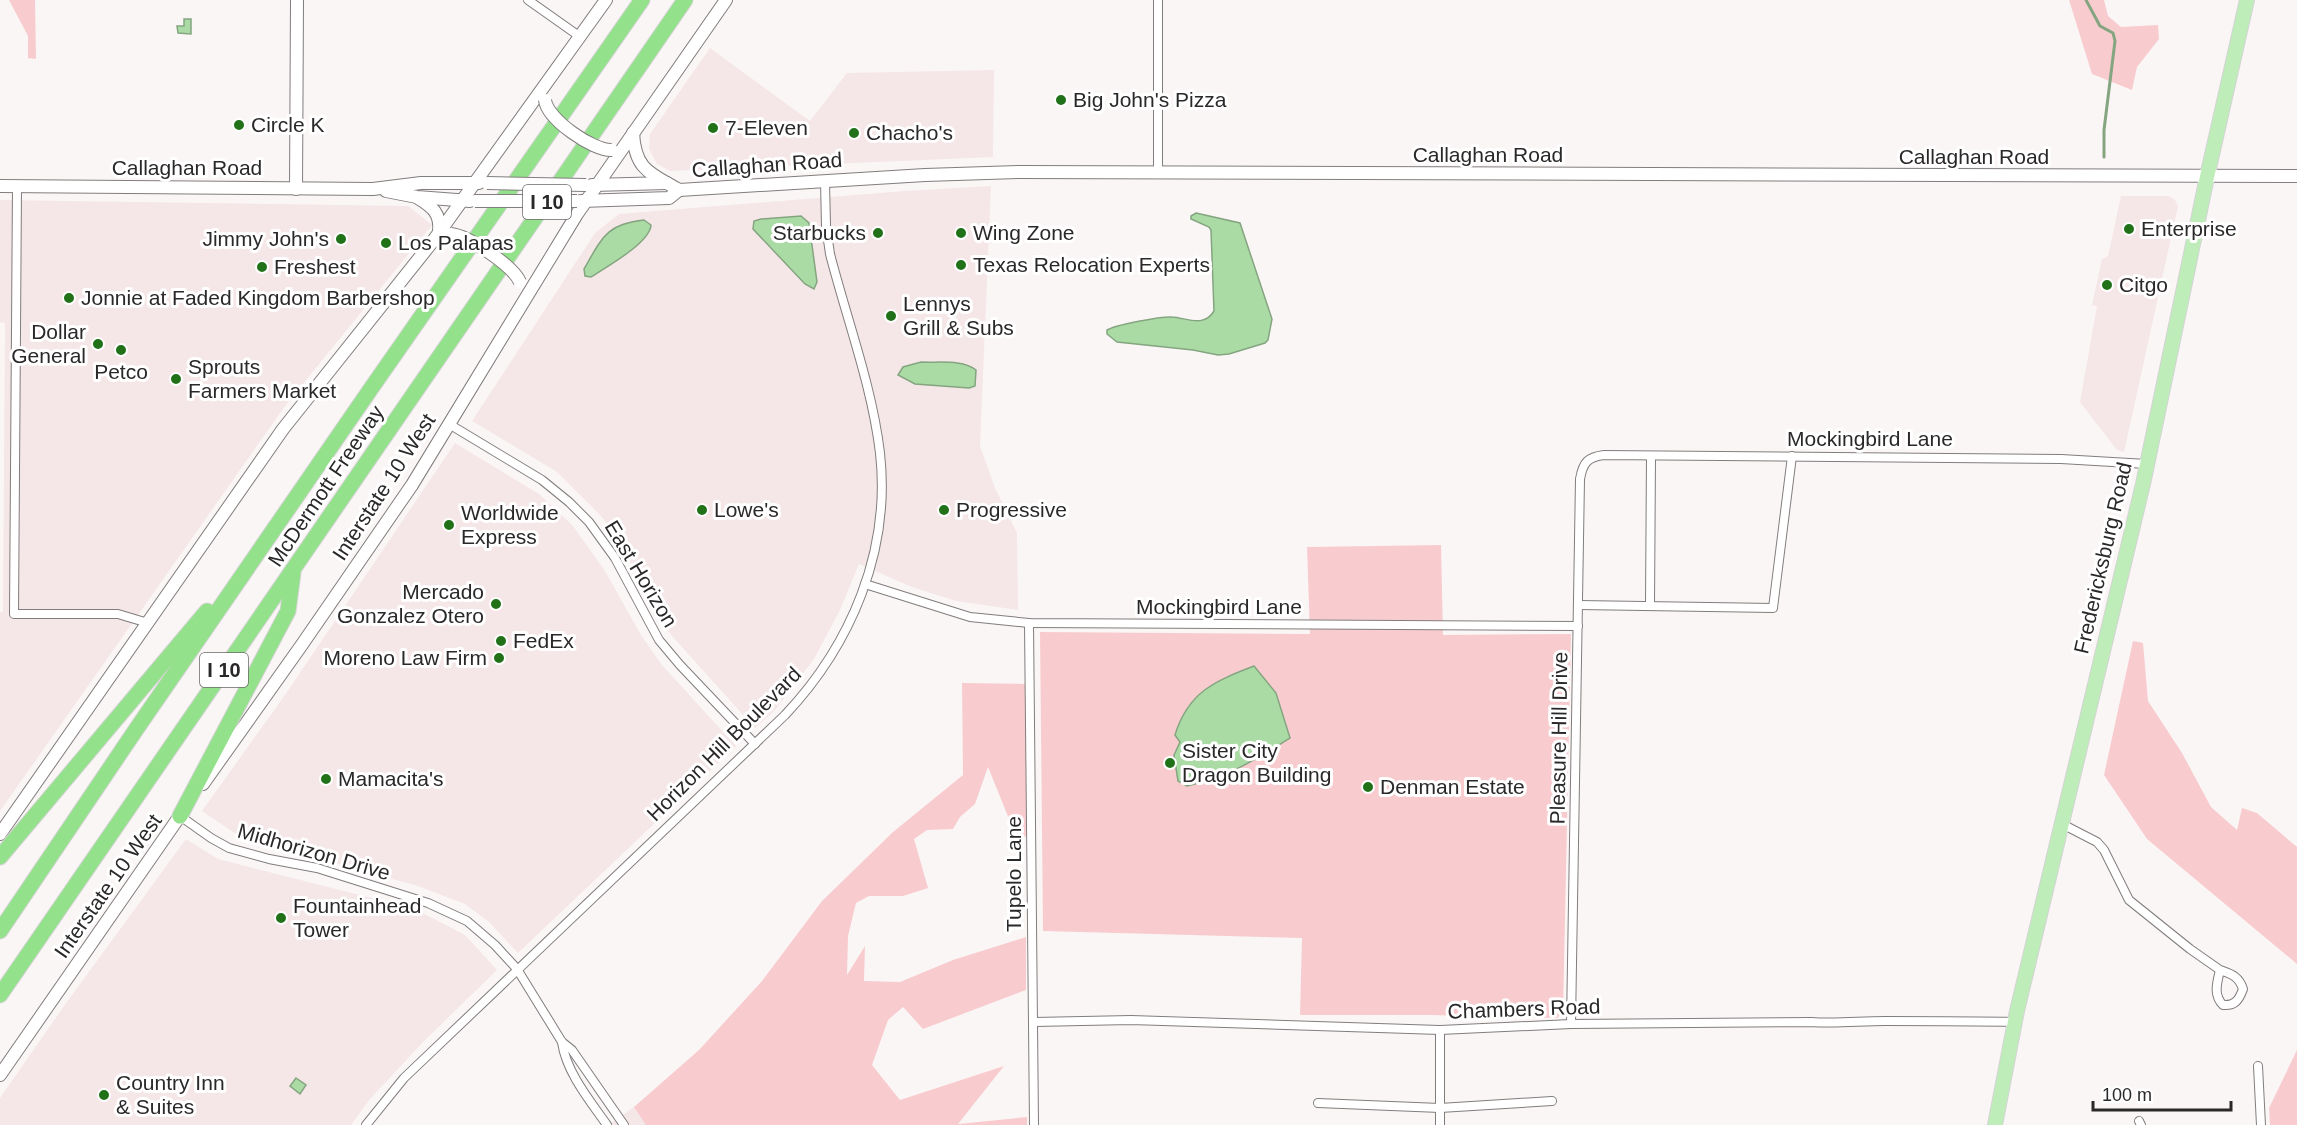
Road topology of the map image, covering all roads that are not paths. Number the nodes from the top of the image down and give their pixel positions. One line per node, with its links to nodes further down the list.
1 (297, 0): 21 (main road)
2 (528, 0): 9 (street)
3 (606, 0): 9 (main road)
4 (642, 0): 33 (highway, McDermott Freeway / I 10)
5 (685, 0): 34 (highway, McDermott Freeway / I 10)
6 (726, 0): 11 (main road, Interstate 10 West)
7 (1158, 0): 12 (street)
8 (2247, 0): 13 (main road, Fredericksburg Road)
9 (579, 36): 10 (main road)
10 (545, 84): 11 (main road, bridge); 16 (main road)
11 (630, 139): 17 (main road, Interstate 10 West); 19 (main road)
12 (1158, 173): 13 (main road, Callaghan Road); 15 (main road, Callaghan Road)
13 (2206, 177): 14 (main road, Callaghan Road); 32 (main road, Fredericksburg Road)
14 (2297, 177)
15 (825, 181): 19 (main road, Callaghan Road); 35 (street, Horizon Hill Boulevard)
16 (481, 183): 17 (main road, Callaghan Road, bridge); 22 (main road, Callaghan Road); 24 (main road)
17 (592, 184): 19 (main road, Callaghan Road); 25 (main road, Interstate 10 West)
18 (0, 186): 20 (main road, Callaghan Road)
19 (674, 186): 25 (main road, Callaghan Road)
20 (17, 187): 21 (main road, Callaghan Road); 38 (street)
21 (296, 189): 22 (main road, Callaghan Road)
22 (373, 189): 23 (main road, Callaghan Road)
23 (417, 197): 24 (main road, Callaghan Road); 26 (main road)
24 (469, 200): 25 (main road, Callaghan Road, bridge); 26 (main road)
25 (582, 201): 27 (main road, Interstate 10 West)
26 (441, 236): 27 (main road, bridge); 38 (main road)
27 (522, 302): 28 (main road, Interstate 10 West)
28 (449, 424): 41 (street, East Horizon); 42 (main road, Interstate 10 West)
29 (1651, 456): 30 (street, Mockingbird Lane); 31 (street, Mockingbird Lane); 37 (street)
30 (1792, 456): 32 (street, Mockingbird Lane); 37 (street)
31 (1592, 457): 36 (street, Pleasure Hill Drive)
32 (2147, 464): 43 (main road, Fredericksburg Road)
33 (272, 532): 45 (highway); 46 (highway, McDermott Freeway / I 10)
34 (293, 572): 42 (highway); 49 (highway, McDermott Freeway / I 10)
35 (865, 584): 39 (street, Mockingbird Lane); 41 (street, Horizon Hill Boulevard)
36 (1579, 605): 37 (street); 40 (street, Pleasure Hill Drive)
37 (1650, 605)
38 (148, 623): 44 (main road)
39 (1029, 623): 40 (street, Mockingbird Lane); 50 (street, Tupelo Lane)
40 (1578, 626): 52 (street, Pleasure Hill Drive)
41 (755, 744): 47 (street, Horizon Hill Boulevard)
42 (180, 816): 47 (street, Midhorizon Drive); 56 (main road, Interstate 10 West)
43 (2062, 824): 48 (street); 51 (main road, Fredericksburg Road)
44 (0, 834)
45 (0, 857)
46 (0, 931)
47 (517, 969): 54 (street, Midhorizon Drive); 61 (street, Horizon Hill Boulevard)
48 (2220, 970)
49 (0, 995)
50 (1034, 1022): 53 (street, Chambers Road); 63 (street, Tupelo Lane)
51 (2015, 1022): 52 (street, Chambers Road); 65 (main road, Fredericksburg Road)
52 (1571, 1024): 53 (street, Chambers Road)
53 (1440, 1030): 59 (street)
54 (562, 1042): 60 (street, Midhorizon Drive); 62 (street, Midhorizon Drive)
55 (2258, 1066): 66 (street)
56 (0, 1075)
57 (1552, 1101): 59 (street)
58 (1318, 1103): 59 (street)
59 (1440, 1108): 64 (street)
60 (620, 1124)
61 (366, 1125)
62 (607, 1125)
63 (1034, 1125)
64 (1440, 1125)
65 (1995, 1125)
66 (2261, 1125)

